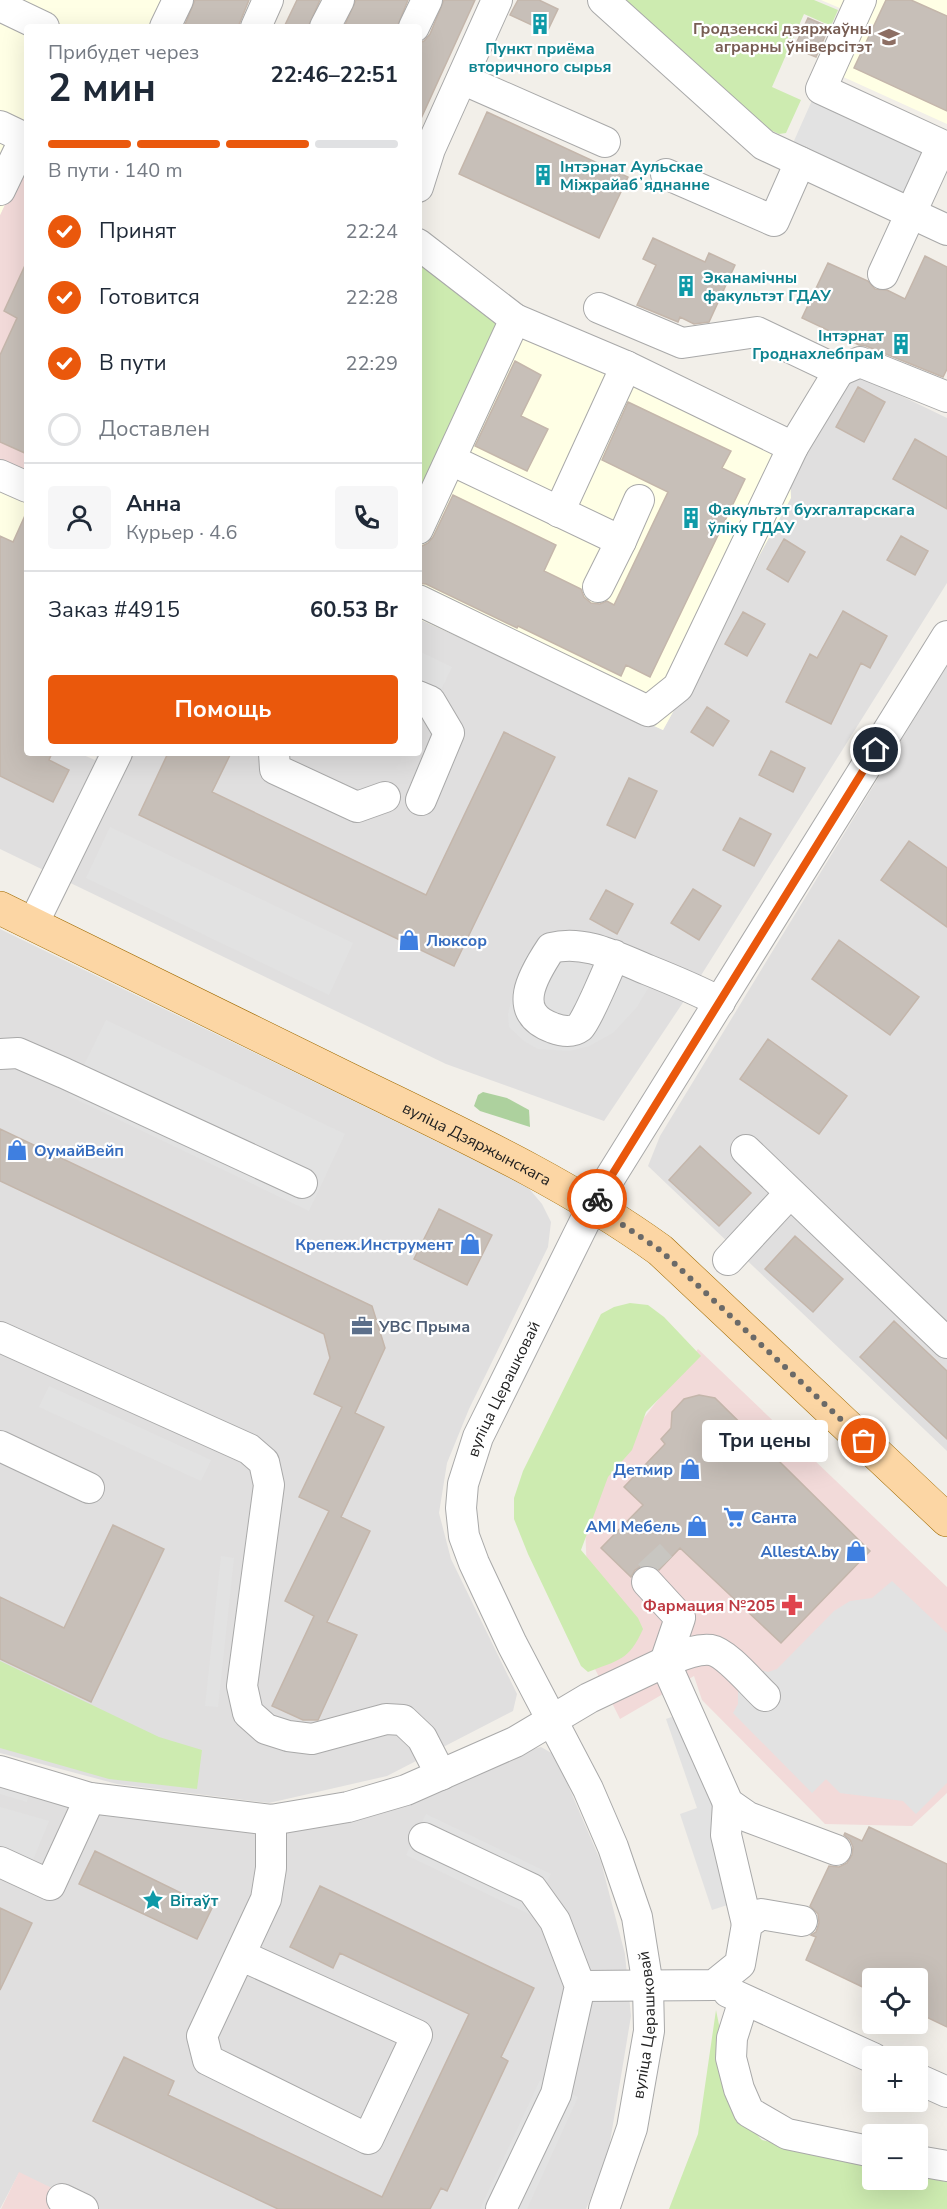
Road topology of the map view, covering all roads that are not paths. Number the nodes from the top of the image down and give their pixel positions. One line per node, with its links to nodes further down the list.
1 (178, 0): 10 (street)
2 (268, 0): 11 (street)
3 (339, 0): 12 (street)
4 (427, 0): 13 (street)
5 (497, 0): 14 (street)
6 (603, 0): 18 (street)
7 (861, 0): 21 (street)
8 (0, 6): 9 (street)
9 (38, 24)
10 (166, 24)
11 (257, 24)
12 (327, 24)
13 (415, 24)
14 (462, 79): 16 (street); 17 (street)
15 (17, 133): 20 (street)
16 (605, 142)
17 (424, 146)
18 (800, 162): 19 (street); 21 (street)
19 (666, 174)
20 (0, 190)
21 (911, 214): 22 (street); 24 (street)
22 (947, 230)
23 (422, 247): 26 (street)
24 (883, 274)
25 (599, 308): 28 (street)
26 (515, 319): 27 (street); 31 (street)
27 (626, 366): 30 (street); 35 (street)
28 (839, 371): 29 (street); 30 (street)
29 (947, 397)
30 (793, 447): 39 (street)
31 (451, 460): 35 (street); 36 (street)
32 (0, 475): 33 (street)
33 (24, 486)
34 (639, 500): 37 (street)
35 (560, 512): 37 (street)
36 (422, 521)
37 (621, 541): 38 (street)
38 (598, 587)
39 (422, 602)
40 (947, 636): 49 (street, вуліца Церашковай)
41 (422, 698): 45 (street)
42 (116, 756): 47 (street)
43 (274, 756): 44 (street)
44 (385, 797)
45 (421, 800)
46 (0, 908): 47 (main road, вуліца Дзяржынскага)
47 (33, 924): 54 (main road, вуліца Дзяржынскага)
48 (614, 955): 49 (street)
49 (720, 1002): 54 (street, вуліца Церашковай)
50 (0, 1054): 52 (street)
51 (746, 1150): 53 (street)
52 (302, 1183)
53 (790, 1193): 55 (street); 57 (street)
54 (593, 1205): 60 (main road, вуліца Дзяржынскага); 64 (street, вуліца Церашковай)
55 (728, 1260)
56 (0, 1337): 66 (street)
57 (947, 1343)
58 (0, 1446): 59 (street)
59 (89, 1488)
60 (947, 1520)
61 (654, 1575): 62 (street)
62 (665, 1662): 63 (street); 64 (street); 68 (street)
63 (765, 1696)
64 (553, 1720): 66 (street); 78 (street, вуліца Церашковай)
65 (0, 1771): 67 (street)
66 (441, 1775): 69 (street)
67 (90, 1798): 69 (street); 72 (street)
68 (728, 1803): 71 (street); 74 (street)
69 (271, 1820): 75 (street)
70 (424, 1838): 77 (street)
71 (836, 1850)
72 (0, 1862)
73 (802, 1921): 74 (street)
74 (747, 1924): 76 (street)
75 (240, 1954): 75 (street)
76 (714, 1985): 78 (street); 79 (street)
77 (580, 1986): 78 (street); 86 (street)
78 (648, 1986): 87 (street, вуліца Церашковай)
79 (744, 2000): 80 (street); 83 (street)
80 (862, 2053)
81 (928, 2083): 82 (street)
82 (947, 2091)
83 (862, 2150)
84 (928, 2163): 85 (street)
85 (947, 2166)
86 (501, 2209)
87 (604, 2209)

